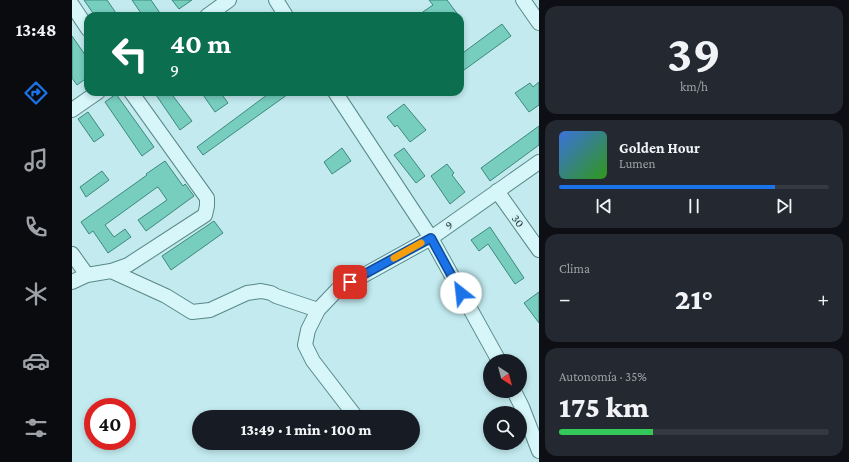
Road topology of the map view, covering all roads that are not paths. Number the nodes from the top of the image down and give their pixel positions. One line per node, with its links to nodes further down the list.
1 (230, 0): 5 (street)
2 (276, 0): 6 (street)
3 (523, 0): 8 (street)
4 (72, 5): 7 (street)
5 (213, 12)
6 (284, 12)
7 (84, 23)
8 (539, 23)
9 (92, 96): 12 (street)
10 (134, 96): 18 (street)
11 (339, 96): 15 (street)
12 (72, 110)
13 (539, 162): 14 (street, 9)
14 (497, 191): 15 (street, 9); 16 (street, 30)
15 (431, 238): 21 (street, 9); 22 (street)
16 (539, 250)
17 (72, 254): 19 (street)
18 (111, 271): 19 (street); 21 (street)
19 (86, 275): 20 (street)
20 (72, 282)
21 (318, 310): 24 (street, 9)
22 (494, 354)
23 (518, 398): 25 (street)
24 (351, 410)
25 (539, 452)

